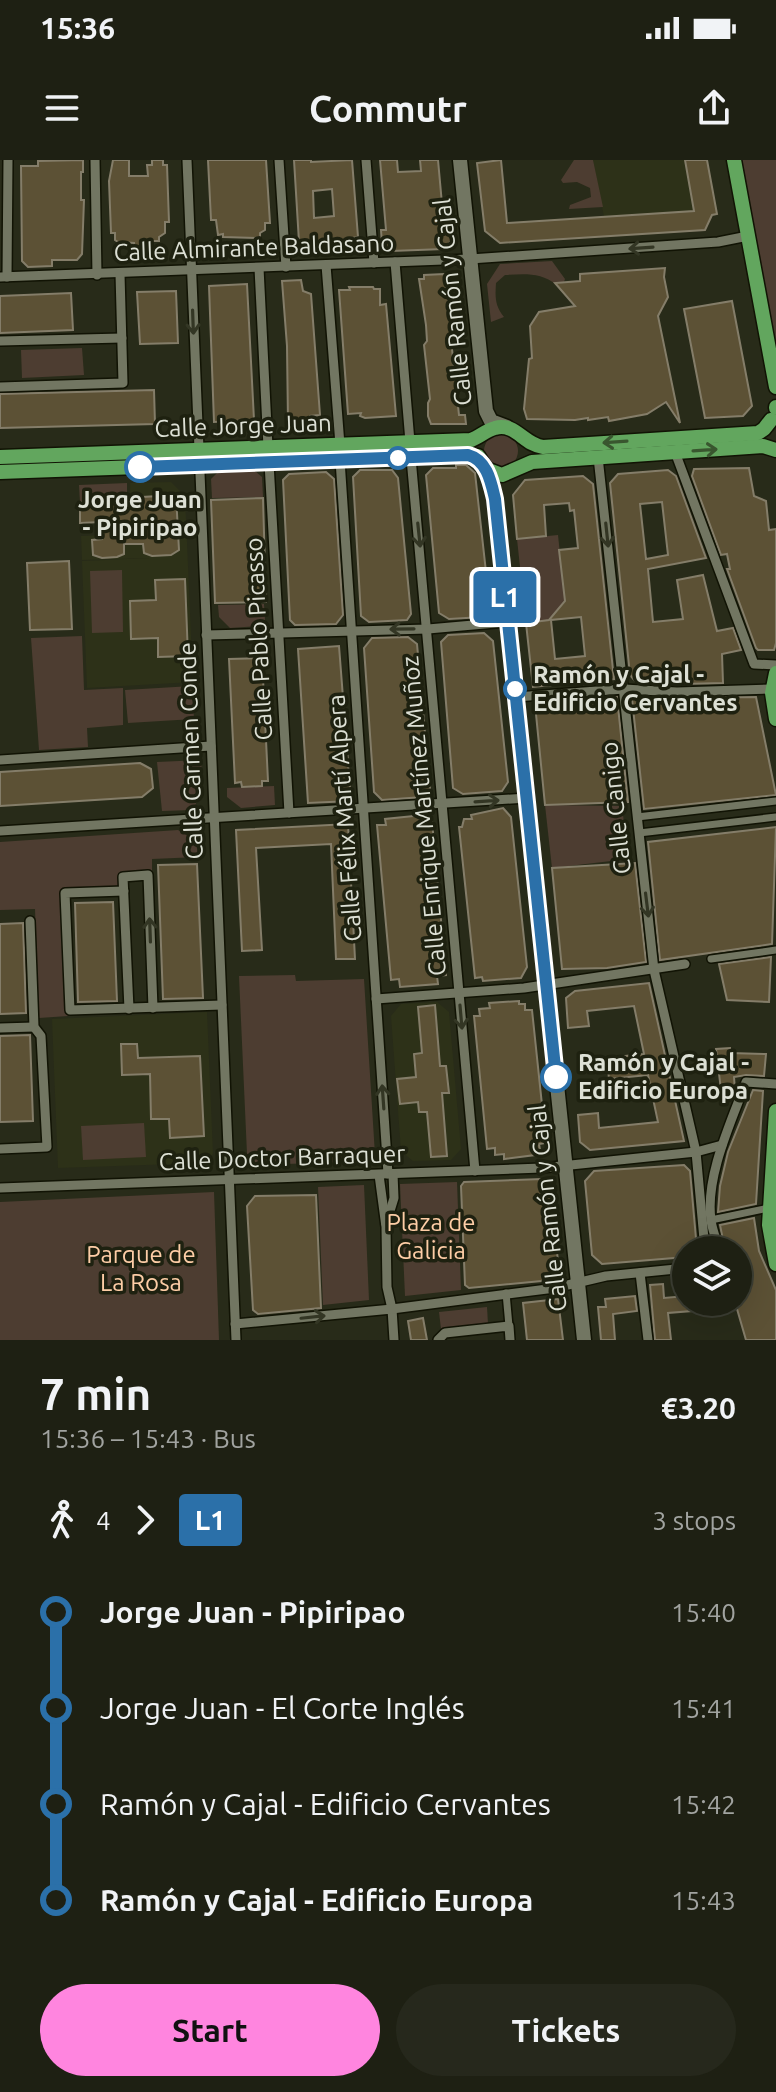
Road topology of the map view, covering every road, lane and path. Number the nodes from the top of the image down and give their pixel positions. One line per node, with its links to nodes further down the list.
1 (8, 160): 18 (street)
2 (95, 160): 17 (street)
3 (187, 160): 15 (street, Calle Carmen Conde)
4 (279, 160): 13 (street)
5 (366, 160): 11 (street)
6 (460, 160): 9 (main road, Calle Ramón y Cajal)
7 (734, 160): 8 (main road)
8 (748, 236): 9 (street, Calle Almirante Baldasano, one-way to 9); 22 (main road)
9 (470, 259): 10 (street, Calle Almirante Baldasano); 24 (main road, Calle Ramón y Cajal)
10 (395, 262): 11 (street, Calle Almirante Baldasano); 28 (street, Calle Enrique Martínez Muñoz)
11 (374, 263): 12 (street, Calle Almirante Baldasano)
12 (326, 265): 13 (street, Calle Almirante Baldasano); 29 (street, Calle Félix Martí Alpera)
13 (286, 267): 14 (street, Calle Almirante Baldasano)
14 (259, 268): 15 (street, Calle Almirante Baldasano); 31 (street, Calle Pablo Picasso)
15 (192, 271): 16 (street, Calle Almirante Baldasano); 34 (street, Calle Carmen Conde, one-way to 34)
16 (120, 274): 17 (street, Calle Almirante Baldasano); 19 (street)
17 (97, 275): 18 (street, Calle Almirante Baldasano)
18 (4, 277)
19 (122, 338): 20 (street); 21 (street)
20 (0, 341)
21 (0, 387)
22 (776, 387)
23 (775, 410): 26 (main road, one-way to 26); 27 (main road)
24 (507, 427): 25 (main road); 26 (main road)
25 (486, 432): 28 (main road, Calle Jorge Juan); 35 (main road)
26 (522, 438): 36 (main road)
27 (776, 449): 30 (main road, one-way to 27)
28 (411, 450): 29 (main road, Calle Jorge Juan); 35 (main road, Calle Jorge Juan); 40 (street, Calle Enrique Martínez Muñoz, one-way to 40)
29 (340, 452): 31 (main road, Calle Jorge Juan); 41 (street, Calle Félix Martí Alpera)
30 (675, 452): 33 (main road); 44 (street)
31 (268, 455): 34 (main road, Calle Jorge Juan); 42 (street, Calle Pablo Picasso)
32 (0, 457): 34 (main road, Calle Jorge Juan)
33 (598, 457): 36 (main road); 46 (street, Calle Canigo, one-way to 46)
34 (199, 458): 37 (main road, Calle Jorge Juan); 43 (street, Calle Carmen Conde)
35 (482, 465): 36 (main road); 38 (main road, Calle Ramón y Cajal)
36 (514, 471): 38 (main road)
37 (0, 472)
38 (495, 499): 39 (main road, Calle Ramón y Cajal)
39 (507, 622): 40 (street); 48 (main road, Calle Ramón y Cajal)
40 (428, 629): 41 (street, one-way to 41); 54 (street, Calle Enrique Martínez Muñoz)
41 (353, 630): 42 (street); 55 (street, Calle Félix Martí Alpera)
42 (278, 632): 43 (street); 56 (street, Calle Pablo Picasso)
43 (206, 635): 50 (street, Calle Carmen Conde)
44 (776, 665)
45 (776, 673): 47 (main road)
46 (624, 689): 47 (street); 48 (street); 58 (street, Calle Canigo)
47 (773, 694): 49 (main road)
48 (516, 697): 52 (main road, Calle Ramón y Cajal)
49 (776, 719)
50 (211, 746): 51 (street); 57 (street, Calle Carmen Conde)
51 (0, 760)
52 (527, 798): 54 (street, one-way to 52); 68 (main road, Calle Ramón y Cajal)
53 (776, 801): 58 (street)
54 (442, 803): 55 (street); 69 (street, Calle Enrique Martínez Muñoz)
55 (364, 808): 56 (street); 70 (street, Calle Félix Martí Alpera)
56 (289, 813): 57 (street)
57 (214, 817): 60 (street); 71 (street, Calle Carmen Conde)
58 (637, 817): 61 (street, Calle Canigo)
59 (776, 817): 61 (street)
60 (0, 831)
61 (639, 833): 67 (street, Calle Canigo, one-way to 67)
62 (124, 891): 72 (street, one-way to 62); 73 (street); 73 (street)
63 (30, 921): 74 (street)
64 (776, 950): 65 (street)
65 (711, 959)
66 (685, 964): 67 (street)
67 (654, 970): 68 (street); 80 (street, Calle Canigo)
68 (546, 984): 69 (street); 82 (main road, Calle Ramón y Cajal)
69 (459, 992): 70 (street); 83 (street, Calle Enrique Martínez Muñoz, one-way to 83)
70 (376, 999): 84 (street, Calle Félix Martí Alpera, one-way to 70)
71 (222, 1005): 72 (street); 85 (street, Calle Carmen Conde)
72 (153, 1008): 73 (street)
73 (129, 1009)
74 (34, 1027): 75 (street); 79 (street)
75 (0, 1028)
76 (776, 1084): 78 (street)
77 (776, 1111): 81 (main road)
78 (722, 1145): 80 (street, Calle Doctor Barraquer); 88 (street)
79 (0, 1149)
80 (696, 1152): 82 (street, Calle Doctor Barraquer); 89 (street, Calle Canigo)
81 (774, 1164): 87 (main road)
82 (565, 1165): 83 (street, Calle Doctor Barraquer); 94 (main road, Calle Ramón y Cajal)
83 (475, 1171): 84 (street, Calle Doctor Barraquer)
84 (387, 1174): 85 (street, Calle Doctor Barraquer); 96 (street, Calle Félix Martí Alpera)
85 (229, 1180): 86 (street, Calle Doctor Barraquer); 97 (street, Calle Carmen Conde)
86 (0, 1188)
87 (771, 1212): 88 (street); 91 (main road)
88 (711, 1220): 90 (street)
89 (704, 1236)
90 (715, 1236)
91 (776, 1264)
92 (672, 1270): 93 (street)
93 (640, 1273): 94 (street); 104 (street)
94 (578, 1283): 95 (street); 103 (main road, Calle Ramón y Cajal)
95 (506, 1293): 96 (street); 98 (street)
96 (392, 1309): 97 (street, one-way to 96); 100 (street, Calle Félix Martí Alpera)
97 (235, 1324): 99 (street, Calle Carmen Conde)
98 (509, 1326): 101 (street); 102 (street)
99 (236, 1340)
100 (394, 1340)
101 (438, 1340)
102 (510, 1340)
103 (584, 1340)
104 (648, 1340)

